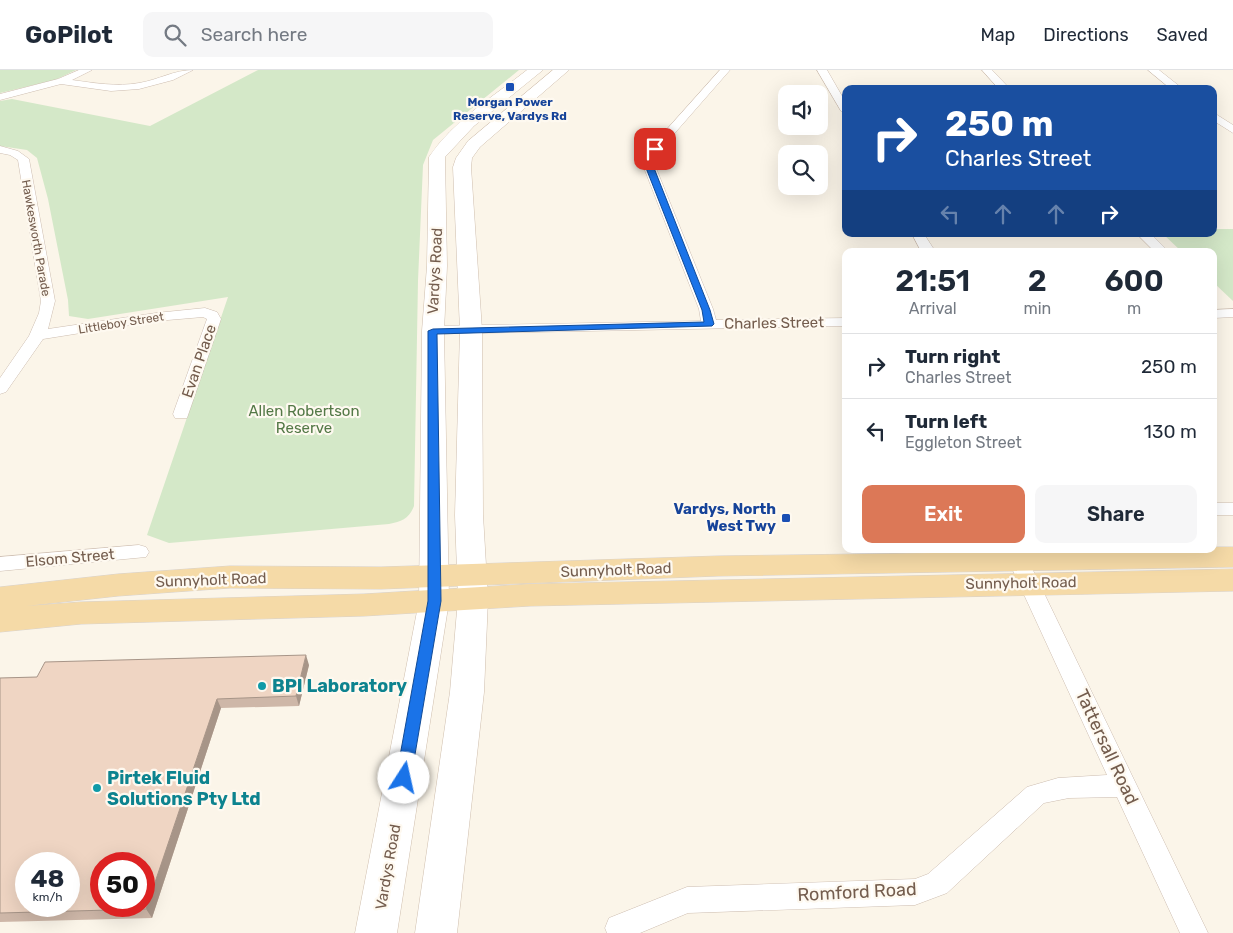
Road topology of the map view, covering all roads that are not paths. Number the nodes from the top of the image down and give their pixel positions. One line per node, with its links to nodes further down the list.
1 (87, 70): 9 (street)
2 (188, 70): 9 (street)
3 (536, 70): 25 (main road, Vardys Road)
4 (562, 70): 24 (main road, Vardys Road)
5 (725, 70): 23 (street)
6 (822, 70): 13 (street)
7 (987, 70): 10 (street)
8 (1153, 70): 11 (street)
9 (61, 81): 12 (street)
10 (1001, 85)
11 (1173, 85)
12 (0, 97)
13 (842, 104)
14 (1217, 118): 15 (street)
15 (1233, 130)
16 (0, 149): 26 (street, Hawkesworth Parade)
17 (920, 237): 19 (street)
18 (1147, 237): 20 (street)
19 (926, 248)
20 (1158, 248)
21 (205, 312): 26 (street, Littleboy Street); 28 (street, Evan Place)
22 (842, 322): 23 (street, Charles Street)
23 (709, 324): 24 (street, Charles Street)
24 (471, 330): 25 (street, Charles Street); 36 (main road, Vardys Road)
25 (433, 331): 37 (main road, Vardys Road)
26 (38, 335): 27 (street, Hawkesworth Parade)
27 (0, 389)
28 (181, 414)
29 (1217, 509): 30 (street)
30 (1233, 509)
31 (139, 552): 33 (street, Elsom Street)
32 (1233, 557): 34 (main road, Sunnyholt Road)
33 (0, 564)
34 (1024, 572): 35 (main road, Sunnyholt Road); 36 (main road, Sunnyholt Road); 40 (street, Tattersall Road)
35 (1233, 580)
36 (473, 587): 37 (main road, Sunnyholt Road); 43 (main road, Vardys Road)
37 (435, 589): 38 (main road, Sunnyholt Road); 39 (main road, Sunnyholt Road); 42 (main road, Vardys Road)
38 (0, 598)
39 (0, 620)
40 (1126, 786): 41 (street, Romford Road); 44 (street, Tattersall Road)
41 (619, 928)
42 (376, 933)
43 (436, 933)
44 (1194, 933)

